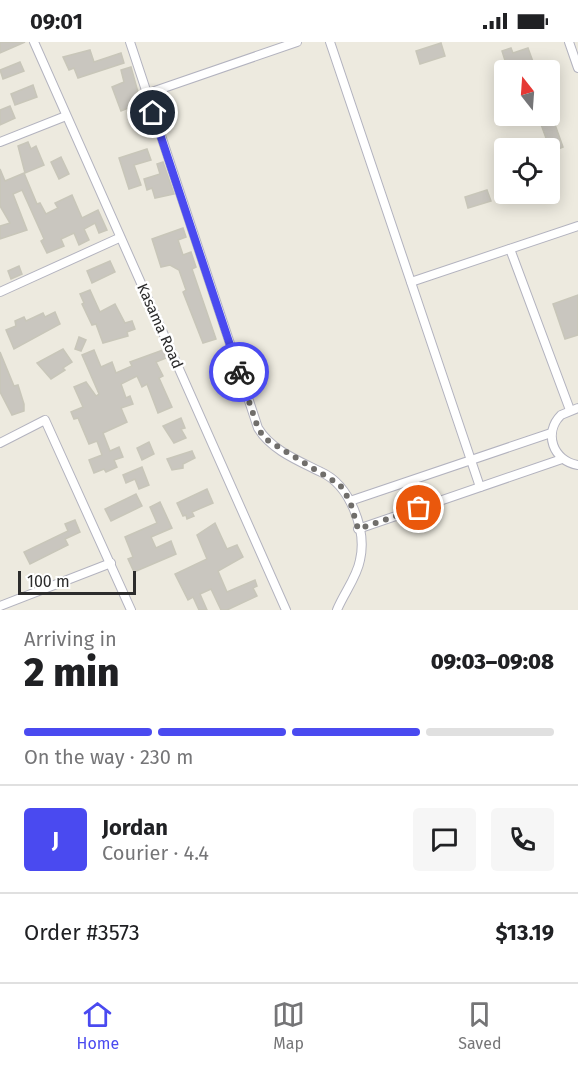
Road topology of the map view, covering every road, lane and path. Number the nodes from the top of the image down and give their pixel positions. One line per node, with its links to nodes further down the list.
1 (34, 42): 8 (street, Kasama Road)
2 (130, 42): 7 (street)
3 (297, 42): 7 (street)
4 (330, 42): 13 (street)
5 (569, 42): 6 (street)
6 (578, 68)
7 (146, 94): 22 (street)
8 (66, 116): 9 (street); 11 (street, Kasama Road)
9 (0, 142)
10 (578, 226): 12 (street)
11 (119, 238): 14 (street); 27 (street, Kasama Road)
12 (510, 249): 13 (street); 15 (street)
13 (411, 282): 19 (street)
14 (0, 292)
15 (574, 409): 16 (street)
16 (551, 433): 18 (street); 19 (street)
17 (0, 443): 24 (street)
18 (562, 459): 20 (street); 21 (street)
19 (471, 460): 21 (street); 22 (street)
20 (578, 465)
21 (480, 487): 23 (street)
22 (350, 501): 23 (street)
23 (358, 529): 28 (street)
24 (111, 563): 25 (street); 26 (street)
25 (0, 606)
26 (131, 610)
27 (286, 610)
28 (337, 610)

